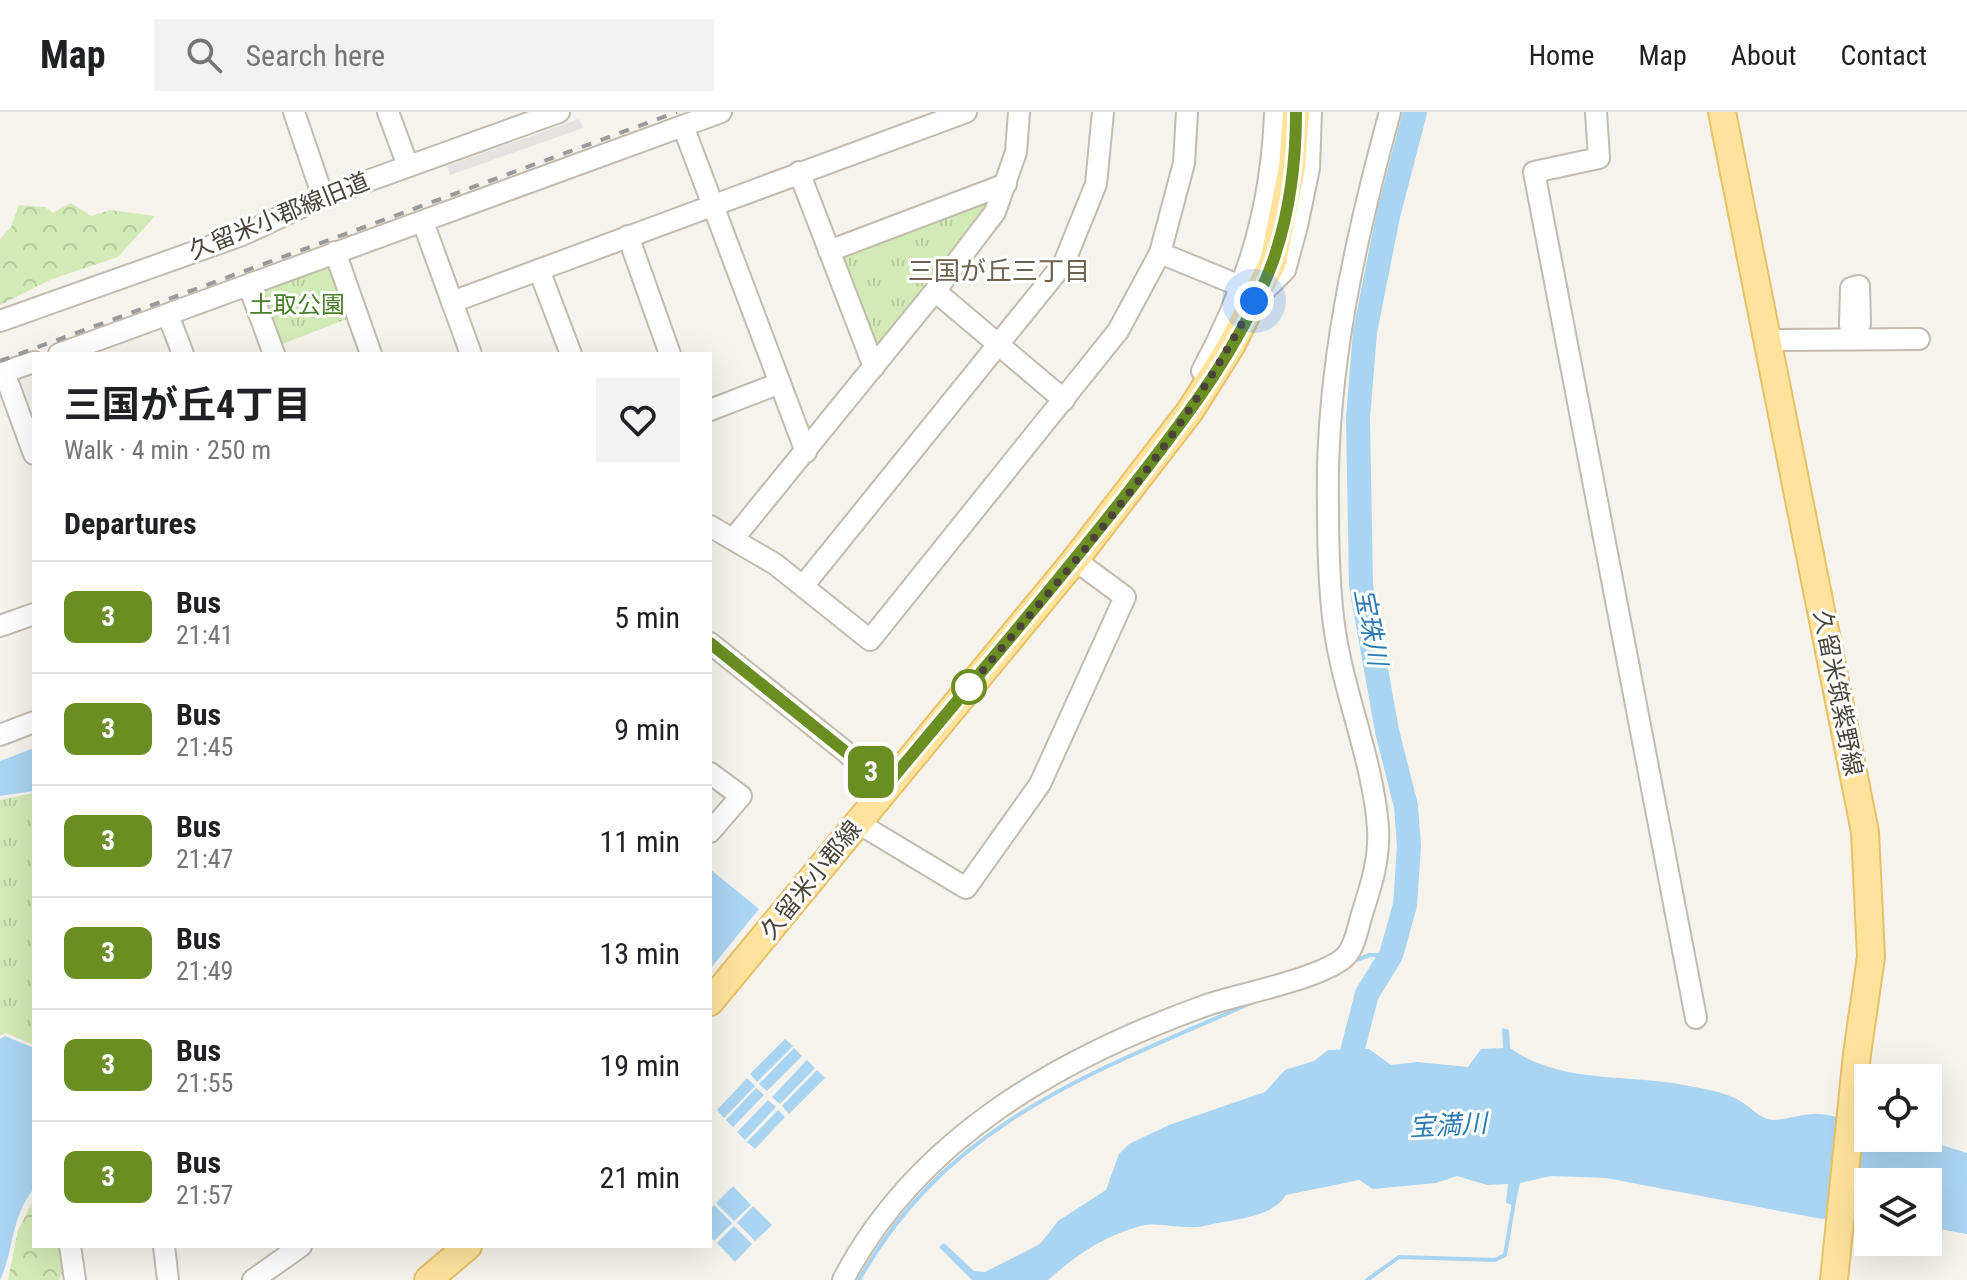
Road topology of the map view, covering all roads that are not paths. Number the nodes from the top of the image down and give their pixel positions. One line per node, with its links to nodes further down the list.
1 (294, 112): 19 (street)
2 (388, 112): 16 (street)
3 (559, 112): 16 (street, 久留米小郡線旧道)
4 (721, 112): 15 (street)
5 (1019, 112): 18 (street)
6 (1103, 112): 35 (street)
7 (1187, 112): 25 (street)
8 (1275, 112): 29 (street)
9 (1296, 112): 29 (main road, 久留米小郡線)
10 (1311, 112): 29 (street)
11 (1390, 112): 75 (street)
12 (1596, 112): 66 (street)
13 (1722, 112): 34 (main road, 久留米筑紫野線)
14 (953, 114): 17 (street)
15 (683, 126): 20 (street); 21 (street)
16 (408, 166): 19 (street, 久留米小郡線旧道)
17 (799, 172): 20 (street); 23 (street)
18 (1006, 184): 23 (street); 28 (street)
19 (323, 197): 32 (street, 久留米小郡線旧道)
20 (710, 204): 22 (street); 46 (street)
21 (423, 222): 24 (street); 30 (street)
22 (628, 236): 26 (street); 42 (street)
23 (829, 251): 44 (street)
24 (335, 252): 27 (street); 39 (street)
25 (1160, 253): 29 (street); 47 (street)
26 (539, 270): 30 (street); 41 (street)
27 (249, 286): 31 (street); 38 (street)
28 (935, 291): 35 (street); 44 (street)
29 (1249, 294): 54 (main road, 久留米小郡線)
30 (452, 302): 40 (street)
31 (168, 315): 36 (street); 37 (street)
32 (0, 321)
33 (1919, 339): 34 (street)
34 (1769, 340): 76 (main road, 久留米筑紫野線)
35 (1001, 346): 47 (street); 55 (street)
36 (89, 349)
37 (182, 352)
38 (273, 352)
39 (370, 352)
40 (470, 352)
41 (570, 352)
42 (669, 352)
43 (32, 363): 45 (street)
44 (874, 367): 51 (street)
45 (4, 373): 49 (street); 50 (street)
46 (780, 383): 48 (street); 51 (street)
47 (1064, 400): 55 (street)
48 (712, 409)
49 (32, 434)
50 (32, 449)
51 (806, 452): 53 (street)
52 (712, 527): 53 (street)
53 (734, 538): 55 (street)
54 (1075, 560): 62 (main road, 久留米小郡線); 63 (street)
55 (803, 586)
56 (32, 615): 57 (street)
57 (0, 625)
58 (712, 645): 62 (street)
59 (32, 723): 60 (street)
60 (0, 735)
61 (712, 774): 64 (street)
62 (887, 785): 63 (main road, 久留米小郡線)
63 (858, 823): 65 (main road, 久留米小郡線)
64 (712, 830)
65 (712, 1000)
66 (1696, 1018)
67 (70, 1248): 71 (street)
68 (164, 1248): 72 (street)
69 (298, 1248): 73 (street)
70 (463, 1248): 74 (main road)
71 (75, 1280)
72 (168, 1280)
73 (253, 1280)
74 (428, 1280)
75 (843, 1280)
76 (1834, 1280)

